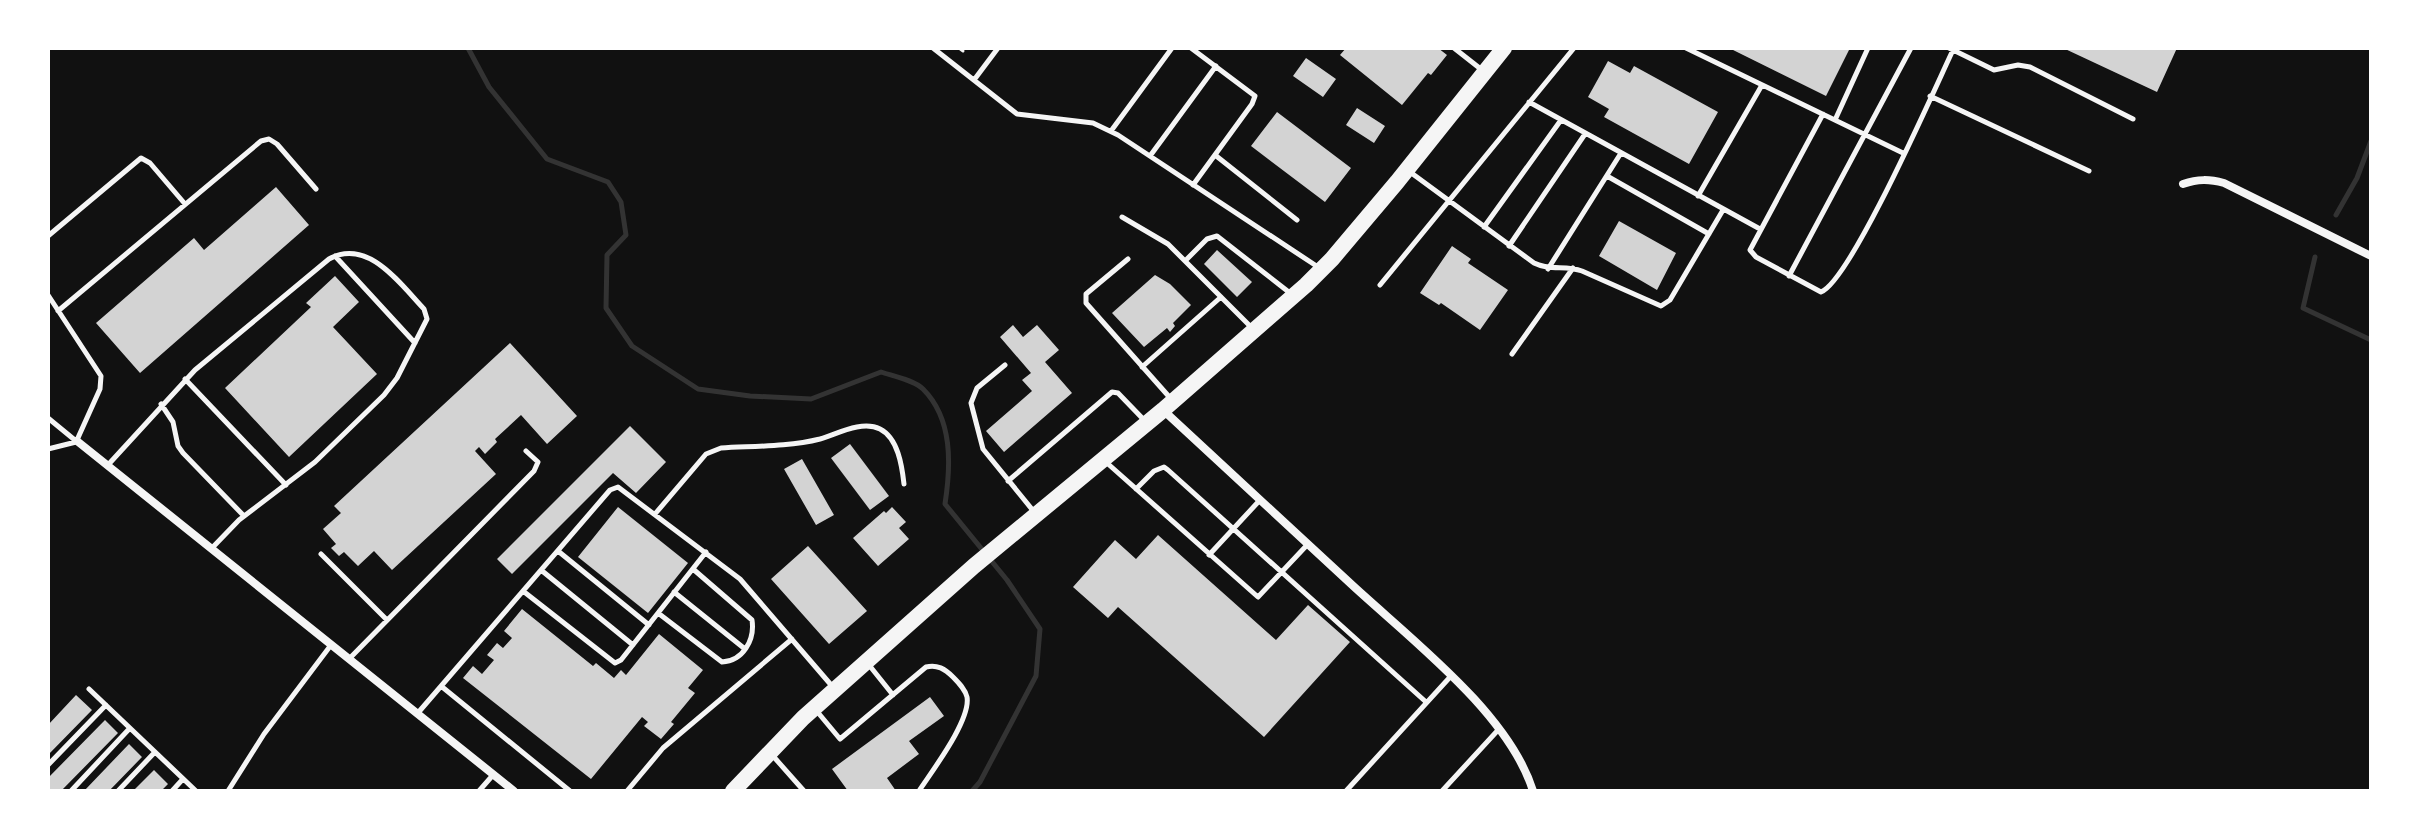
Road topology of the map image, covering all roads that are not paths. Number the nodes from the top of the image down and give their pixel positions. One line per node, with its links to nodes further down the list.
1 (933, 48): 14 (lane)
2 (998, 48): 14 (lane)
3 (1172, 48): 22 (lane)
4 (1191, 48): 12 (lane)
5 (1454, 48): 13 (lane)
6 (1504, 48): 13 (main road)
7 (1574, 48): 17 (lane)
8 (1686, 48): 15 (lane)
9 (1868, 48): 21 (lane)
10 (1911, 48): 24 (lane)
11 (1951, 49): 16 (lane); 19 (lane)
12 (1216, 66): 27 (lane); 28 (lane)
13 (1484, 72): 29 (main road)
14 (974, 80): 22 (lane)
15 (1762, 85): 18 (lane); 35 (lane)
16 (1930, 96): 26 (lane); 30 (lane)
17 (1529, 102): 20 (lane); 36 (lane)
18 (1823, 114): 21 (lane); 42 (lane)
19 (2133, 119)
20 (1561, 120): 23 (lane); 41 (lane)
21 (1835, 120): 24 (lane)
22 (1111, 131): 28 (lane)
23 (1585, 134): 25 (lane); 45 (lane)
24 (1866, 135): 26 (lane); 53 (lane)
25 (1621, 153): 31 (lane); 35 (lane)
26 (1903, 153): 53 (lane)
27 (1215, 155): 33 (lane); 40 (lane)
28 (1150, 156): 33 (lane)
29 (1407, 169): 36 (lane); 52 (main road)
30 (2089, 171)
31 (1607, 176): 43 (lane); 51 (lane)
32 (2183, 184): 47 (street)
33 (1193, 185): 52 (lane)
34 (316, 189): 37 (lane)
35 (1698, 196): 38 (lane)
36 (1448, 201): 41 (lane); 54 (lane)
37 (185, 204): 44 (lane); 58 (lane)
38 (1723, 210): 42 (lane); 43 (lane)
39 (1122, 217): 49 (lane)
40 (1297, 220)
41 (1484, 227): 45 (lane)
42 (1760, 230): 53 (lane)
43 (1709, 234): 50 (lane)
44 (48, 236)
45 (1509, 246): 51 (lane)
46 (335, 256): 60 (lane); 60 (lane); 64 (lane)
47 (2371, 256)
48 (1128, 259): 63 (lane)
49 (1186, 260): 56 (lane); 57 (lane)
50 (1573, 268): 51 (lane); 61 (lane)
51 (1548, 269)
52 (1322, 270): 56 (main road)
53 (1789, 276)
54 (1380, 285)
55 (48, 295): 58 (lane)
56 (1294, 296): 59 (main road)
57 (1221, 297): 59 (lane); 63 (lane)
58 (58, 311): 69 (lane)
59 (1255, 331): 66 (main road)
60 (415, 343): 76 (lane)
61 (1512, 354)
62 (1005, 365): 74 (lane)
63 (1142, 367): 66 (lane)
64 (185, 379): 65 (lane); 76 (lane)
65 (161, 404): 73 (lane); 81 (lane)
66 (1168, 405): 68 (main road); 78 (street)
67 (48, 418): 69 (lane)
68 (1147, 423): 72 (main road); 74 (lane)
69 (77, 441): 70 (lane); 73 (street)
70 (48, 449)
71 (526, 451): 95 (lane)
72 (1103, 459): 77 (lane); 80 (main road)
73 (107, 466): 84 (street)
74 (1008, 481): 80 (lane)
75 (904, 484): 79 (lane)
76 (286, 485): 81 (lane)
77 (1136, 489): 82 (lane); 88 (lane)
78 (1260, 500): 82 (lane); 83 (street)
79 (655, 514): 85 (lane); 86 (lane)
80 (1036, 514): 102 (main road)
81 (244, 516): 84 (lane)
82 (1233, 529): 88 (lane); 91 (lane)
83 (1308, 544): 91 (lane); 103 (street)
84 (212, 549): 98 (street)
85 (558, 551): 90 (lane); 96 (lane)
86 (706, 552): 89 (lane); 97 (lane)
87 (321, 554): 95 (lane)
88 (1209, 555): 91 (lane)
89 (693, 569): 93 (lane); 100 (lane)
90 (541, 570): 92 (lane); 99 (lane)
91 (1282, 573): 108 (lane)
92 (523, 591): 99 (lane); 104 (lane)
93 (674, 592): 94 (lane); 100 (lane)
94 (658, 613): 96 (lane); 100 (lane)
95 (387, 620): 101 (lane)
96 (649, 625): 99 (lane)
97 (792, 639): 106 (lane); 127 (lane)
98 (331, 645): 101 (street); 123 (lane)
99 (633, 645)
100 (745, 649)
101 (349, 659): 111 (street)
102 (867, 662): 106 (main road); 107 (lane)
103 (1451, 676): 108 (lane); 113 (street)
104 (441, 686): 111 (lane); 126 (lane)
105 (89, 689): 109 (lane)
106 (835, 690): 110 (main road)
107 (893, 695): 110 (lane); 130 (lane)
108 (1426, 702): 131 (lane)
109 (106, 705): 112 (lane); 116 (lane)
110 (814, 708): 115 (main road)
111 (417, 715): 117 (street)
112 (130, 728): 114 (lane); 119 (lane)
113 (1499, 729): 132 (lane); 133 (street)
114 (155, 752): 118 (lane); 120 (lane)
115 (770, 752): 128 (main road); 129 (lane)
116 (48, 765)
117 (493, 775): 124 (lane); 125 (street)
118 (183, 779): 121 (lane); 122 (lane)
119 (71, 791)
120 (118, 791)
121 (172, 791)
122 (196, 791)
123 (228, 791)
124 (479, 791)
125 (514, 791)
126 (570, 791)
127 (627, 791)
128 (733, 791)
129 (804, 791)
130 (919, 791)
131 (1346, 791)
132 (1442, 791)
133 (1533, 791)

